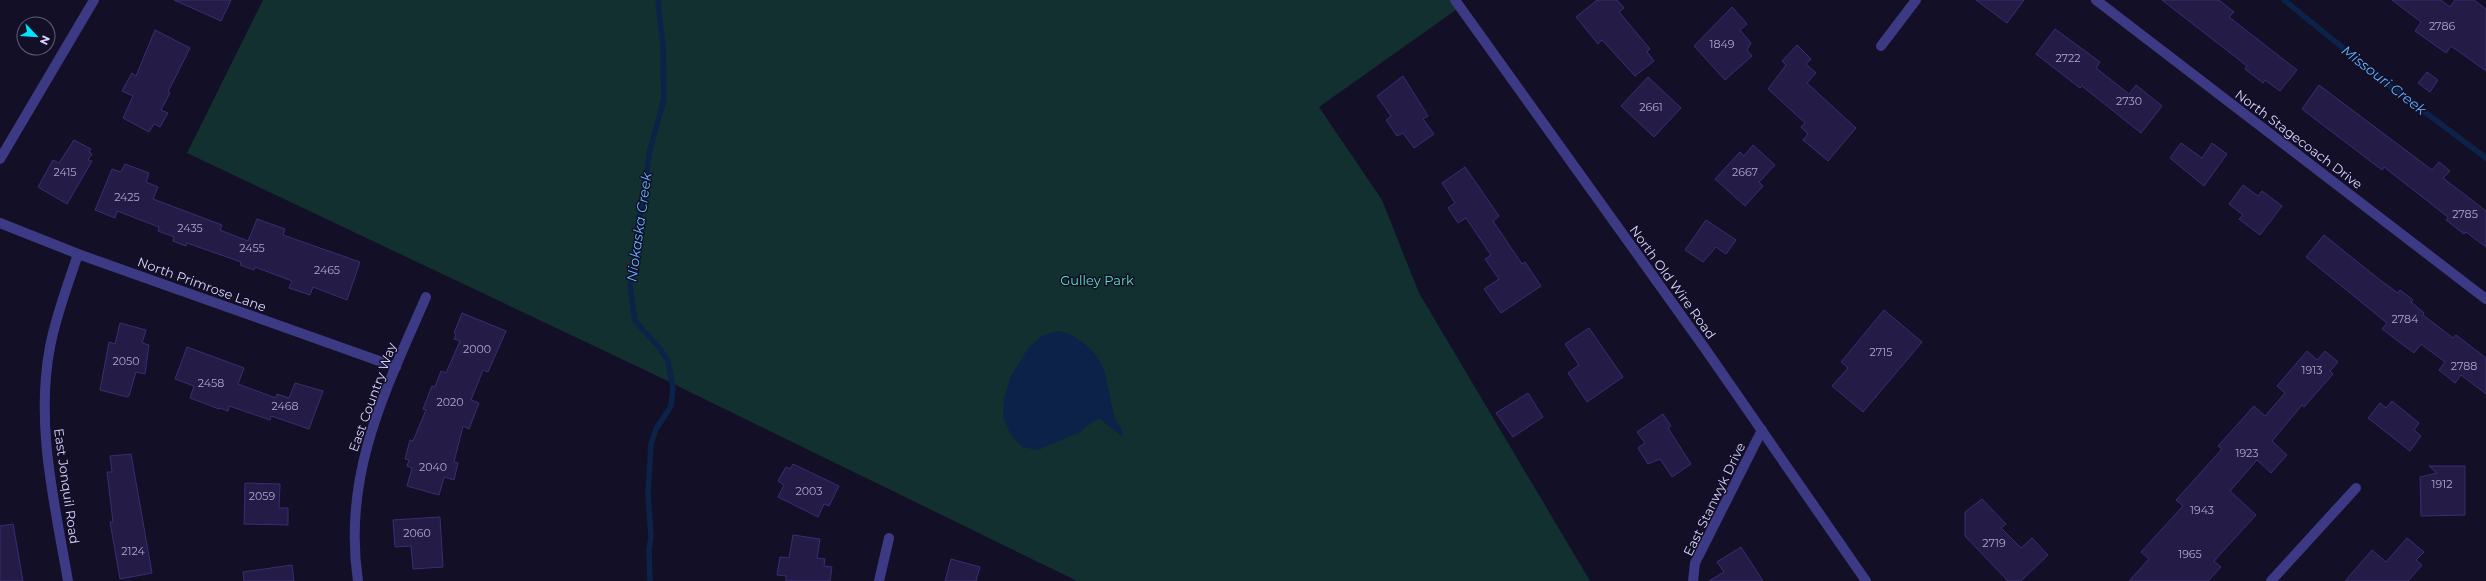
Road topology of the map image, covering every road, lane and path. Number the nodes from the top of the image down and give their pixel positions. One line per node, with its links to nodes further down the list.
1 (94, 0): 6 (street)
2 (1455, 0): 12 (street, North Old Wire Road)
3 (1916, 0): 5 (street)
4 (2096, 0): 10 (street, North Stagecoach Drive)
5 (1881, 46)
6 (0, 159)
7 (0, 223): 8 (street, North Primrose Lane)
8 (78, 254): 11 (street, North Primrose Lane); 15 (street, East Jonquil Road)
9 (426, 297): 11 (street, East Country Way)
10 (2486, 299)
11 (396, 368): 16 (street, East Country Way)
12 (1762, 430): 18 (street, East Stanwyk Drive); 19 (street, North Old Wire Road)
13 (2356, 488): 20 (street)
14 (889, 538): 17 (street)
15 (68, 581)
16 (358, 581)
17 (878, 581)
18 (1692, 581)
19 (1866, 581)
20 (2271, 581)

